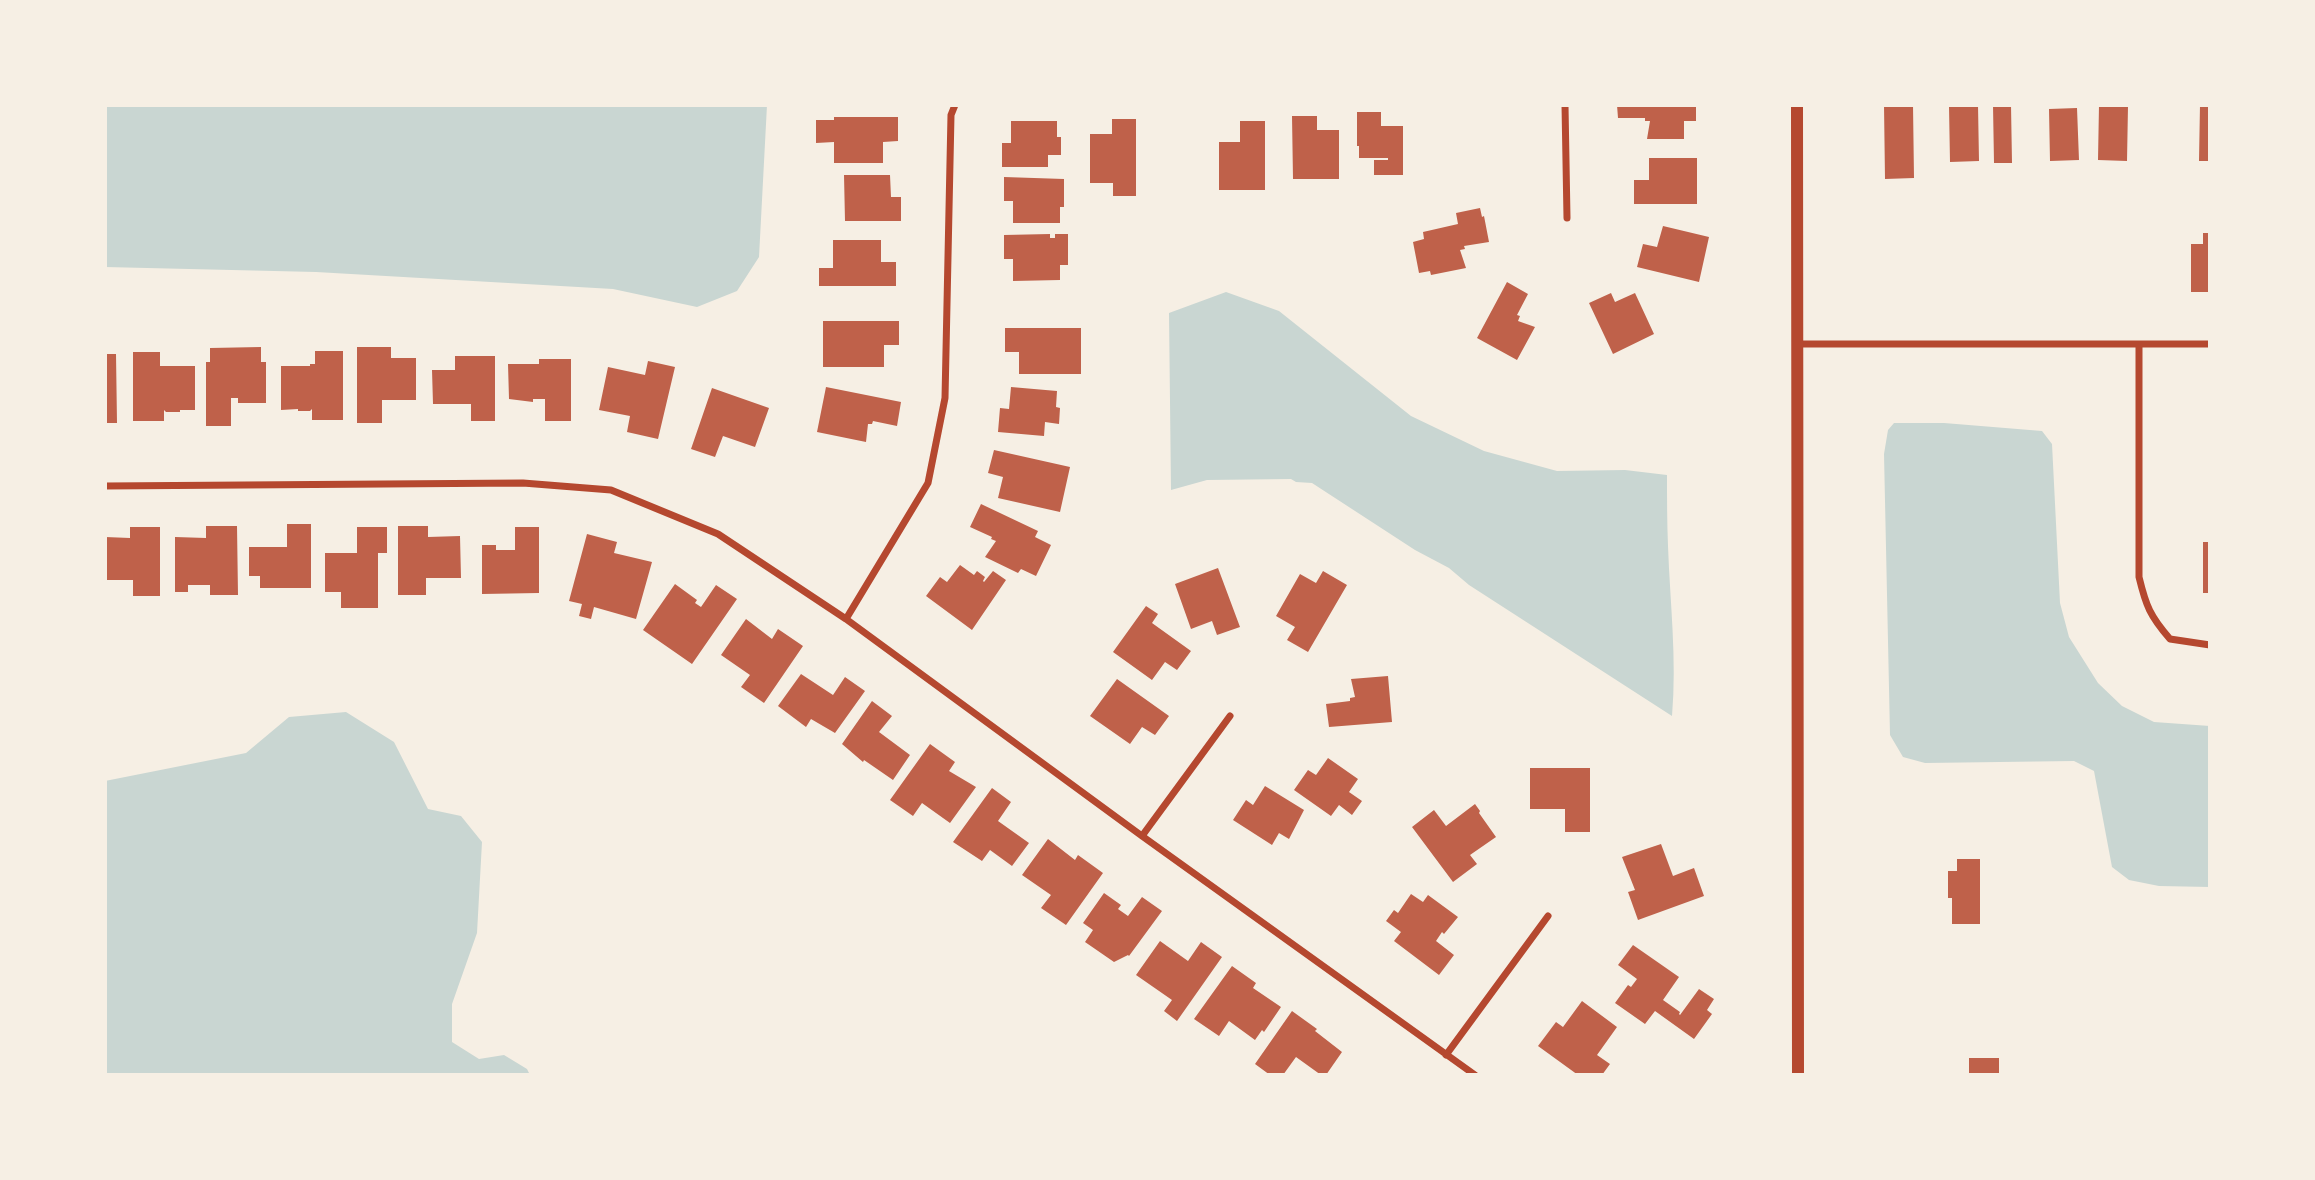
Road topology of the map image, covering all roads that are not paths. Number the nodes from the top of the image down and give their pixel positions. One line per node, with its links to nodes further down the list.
1 (955, 105): 9 (street)
2 (1565, 105): 4 (street)
3 (1797, 105): 5 (street)
4 (1567, 218)
5 (1797, 345): 6 (street); 16 (street)
6 (2139, 345): 7 (street); 10 (street)
7 (2210, 345)
8 (105, 486): 9 (street)
9 (846, 619): 12 (street)
10 (2210, 645)
11 (1230, 716): 12 (street)
12 (1142, 836): 14 (street)
13 (1548, 916): 14 (street)
14 (1446, 1055): 15 (street)
15 (1475, 1075)
16 (1798, 1075)

